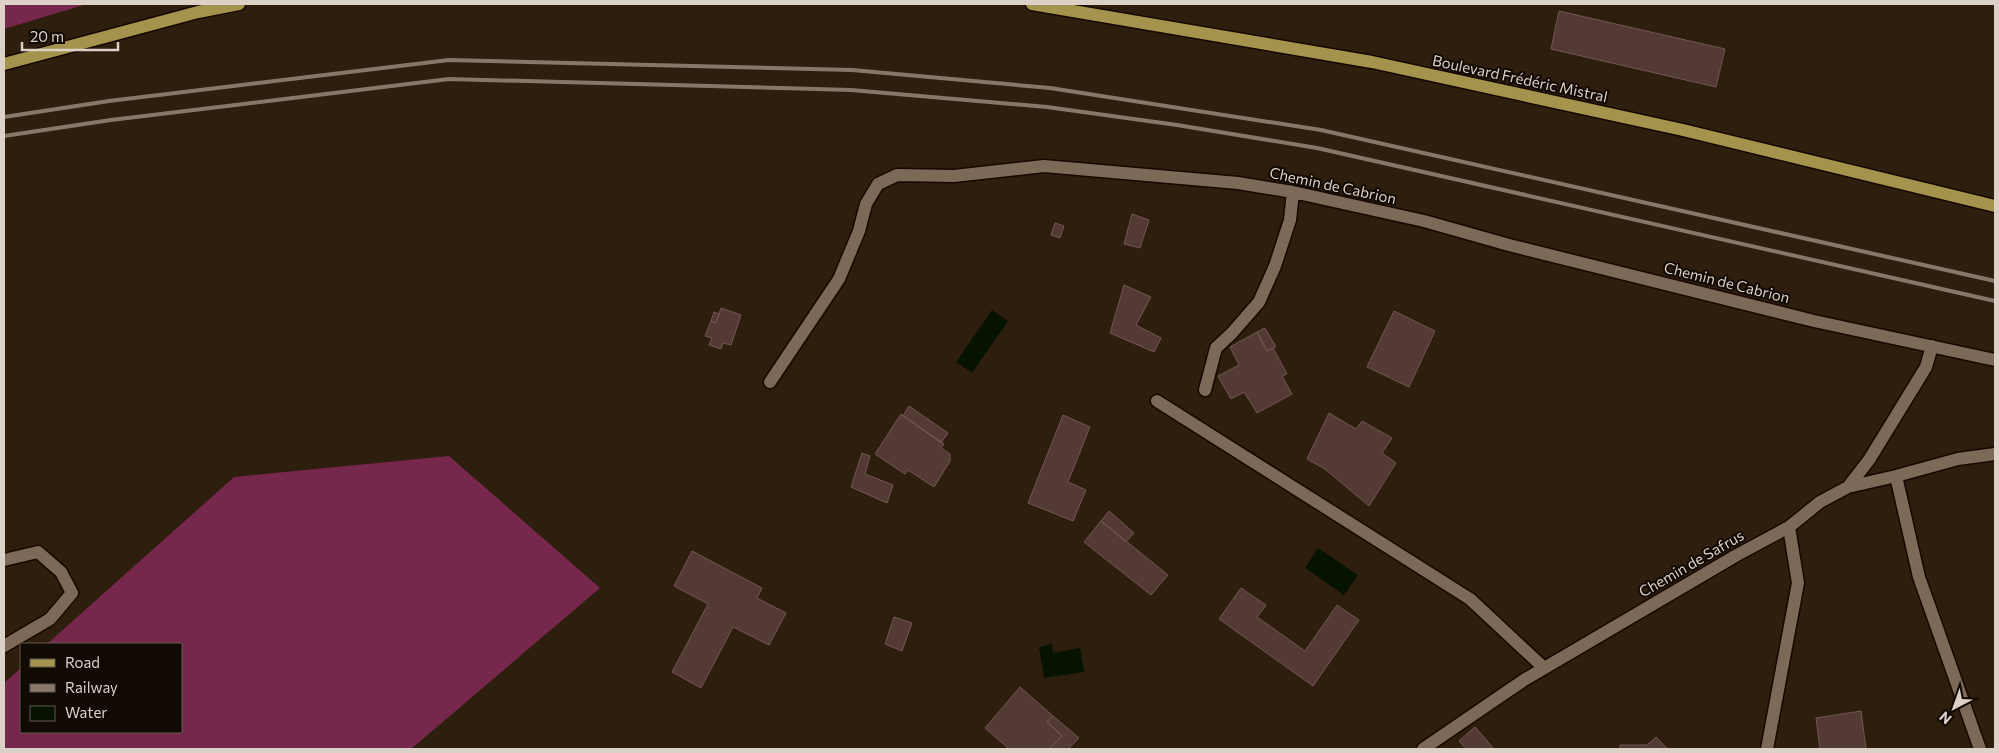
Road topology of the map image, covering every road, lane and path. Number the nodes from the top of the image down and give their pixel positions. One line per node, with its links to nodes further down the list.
1 (240, 4): 3 (main road)
2 (1032, 4): 5 (main road, Boulevard Frédéric Mistral)
3 (4, 64)
4 (1294, 192): 6 (street, Chemin de Cabrion); 8 (street, Chemin de Cabrion); 9 (street)
5 (1995, 206)
6 (1932, 346): 7 (street, Chemin de Cabrion); 13 (street)
7 (1995, 360)
8 (770, 382)
9 (1205, 390)
10 (1157, 401): 17 (street)
11 (1995, 454): 12 (street, Chemin de Safrus)
12 (1896, 476): 13 (street, Chemin de Safrus); 20 (street)
13 (1848, 487): 14 (street, Chemin de Safrus)
14 (1789, 527): 17 (street, Chemin de Safrus); 19 (street)
15 (4, 560): 16 (street)
16 (4, 646)
17 (1544, 668): 18 (street, Chemin de Safrus)
18 (1423, 749)
19 (1767, 749)
20 (1980, 749)

